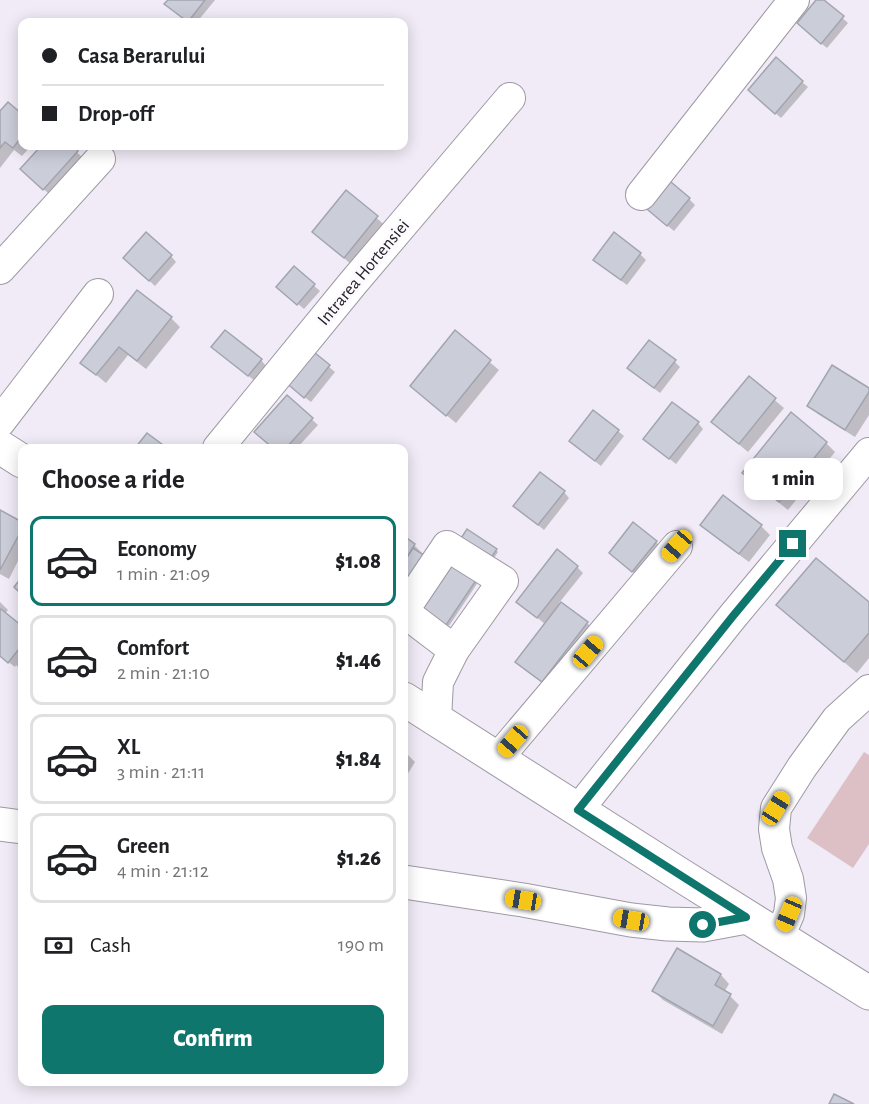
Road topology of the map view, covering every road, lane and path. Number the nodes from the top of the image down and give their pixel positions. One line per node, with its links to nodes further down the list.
1 (794, 0): 4 (street)
2 (510, 98): 8 (street, Intrarea Hortensiei)
3 (100, 159): 5 (street)
4 (641, 195)
5 (0, 268)
6 (98, 294): 7 (street)
7 (0, 422)
8 (221, 444)
9 (0, 447): 11 (main road)
10 (869, 453): 20 (street)
11 (18, 458)
12 (677, 546): 19 (street)
13 (408, 605): 15 (street)
14 (408, 614): 15 (street)
15 (454, 650): 18 (street)
16 (869, 690): 25 (street)
17 (408, 702): 18 (main road)
18 (436, 719): 19 (main road)
19 (498, 758): 20 (main road)
20 (578, 810): 24 (main road)
21 (0, 824): 22 (main road)
22 (18, 826)
23 (408, 883): 24 (main road)
24 (746, 917): 25 (main road)
25 (779, 937): 26 (main road)
26 (869, 993)

